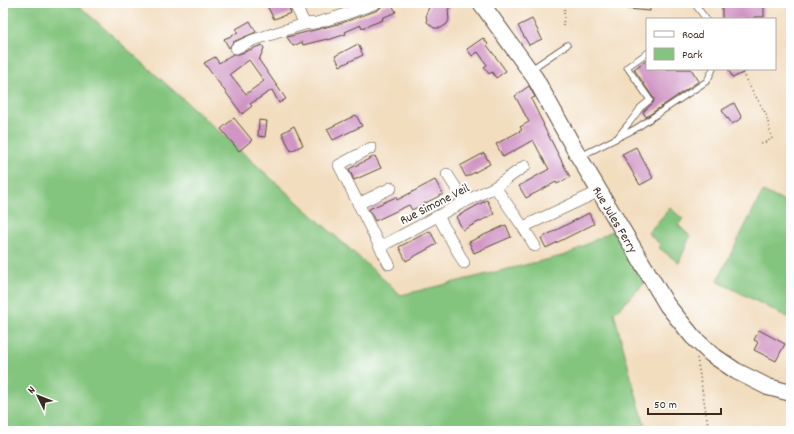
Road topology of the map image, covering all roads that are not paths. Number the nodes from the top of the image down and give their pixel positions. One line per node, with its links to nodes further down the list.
1 (294, 3): 6 (street)
2 (376, 3): 6 (street)
3 (481, 3): 10 (main road, Rue Jules Ferry)
4 (694, 3): 5 (lane)
5 (705, 18)
6 (305, 24): 8 (street)
7 (567, 44): 10 (lane)
8 (236, 48)
9 (646, 54): 12 (lane)
10 (530, 70): 14 (main road, Rue Jules Ferry)
11 (712, 70): 12 (lane)
12 (616, 139): 14 (lane)
13 (371, 148): 21 (street)
14 (579, 157): 19 (main road, Rue Jules Ferry)
15 (525, 166): 17 (street, Rue Simone Veil)
16 (447, 174): 20 (street)
17 (495, 187): 20 (street, Rue Simone Veil); 23 (street)
18 (391, 188): 21 (street)
19 (600, 191): 23 (street); 28 (main road, Rue Jules Ferry)
20 (465, 202): 22 (street, Rue Simone Veil)
21 (358, 204): 24 (street)
22 (438, 216): 24 (street, Rue Simone Veil); 26 (street)
23 (523, 227): 25 (street)
24 (380, 246): 27 (street)
25 (535, 246)
26 (464, 263)
27 (389, 264)
28 (791, 393)

